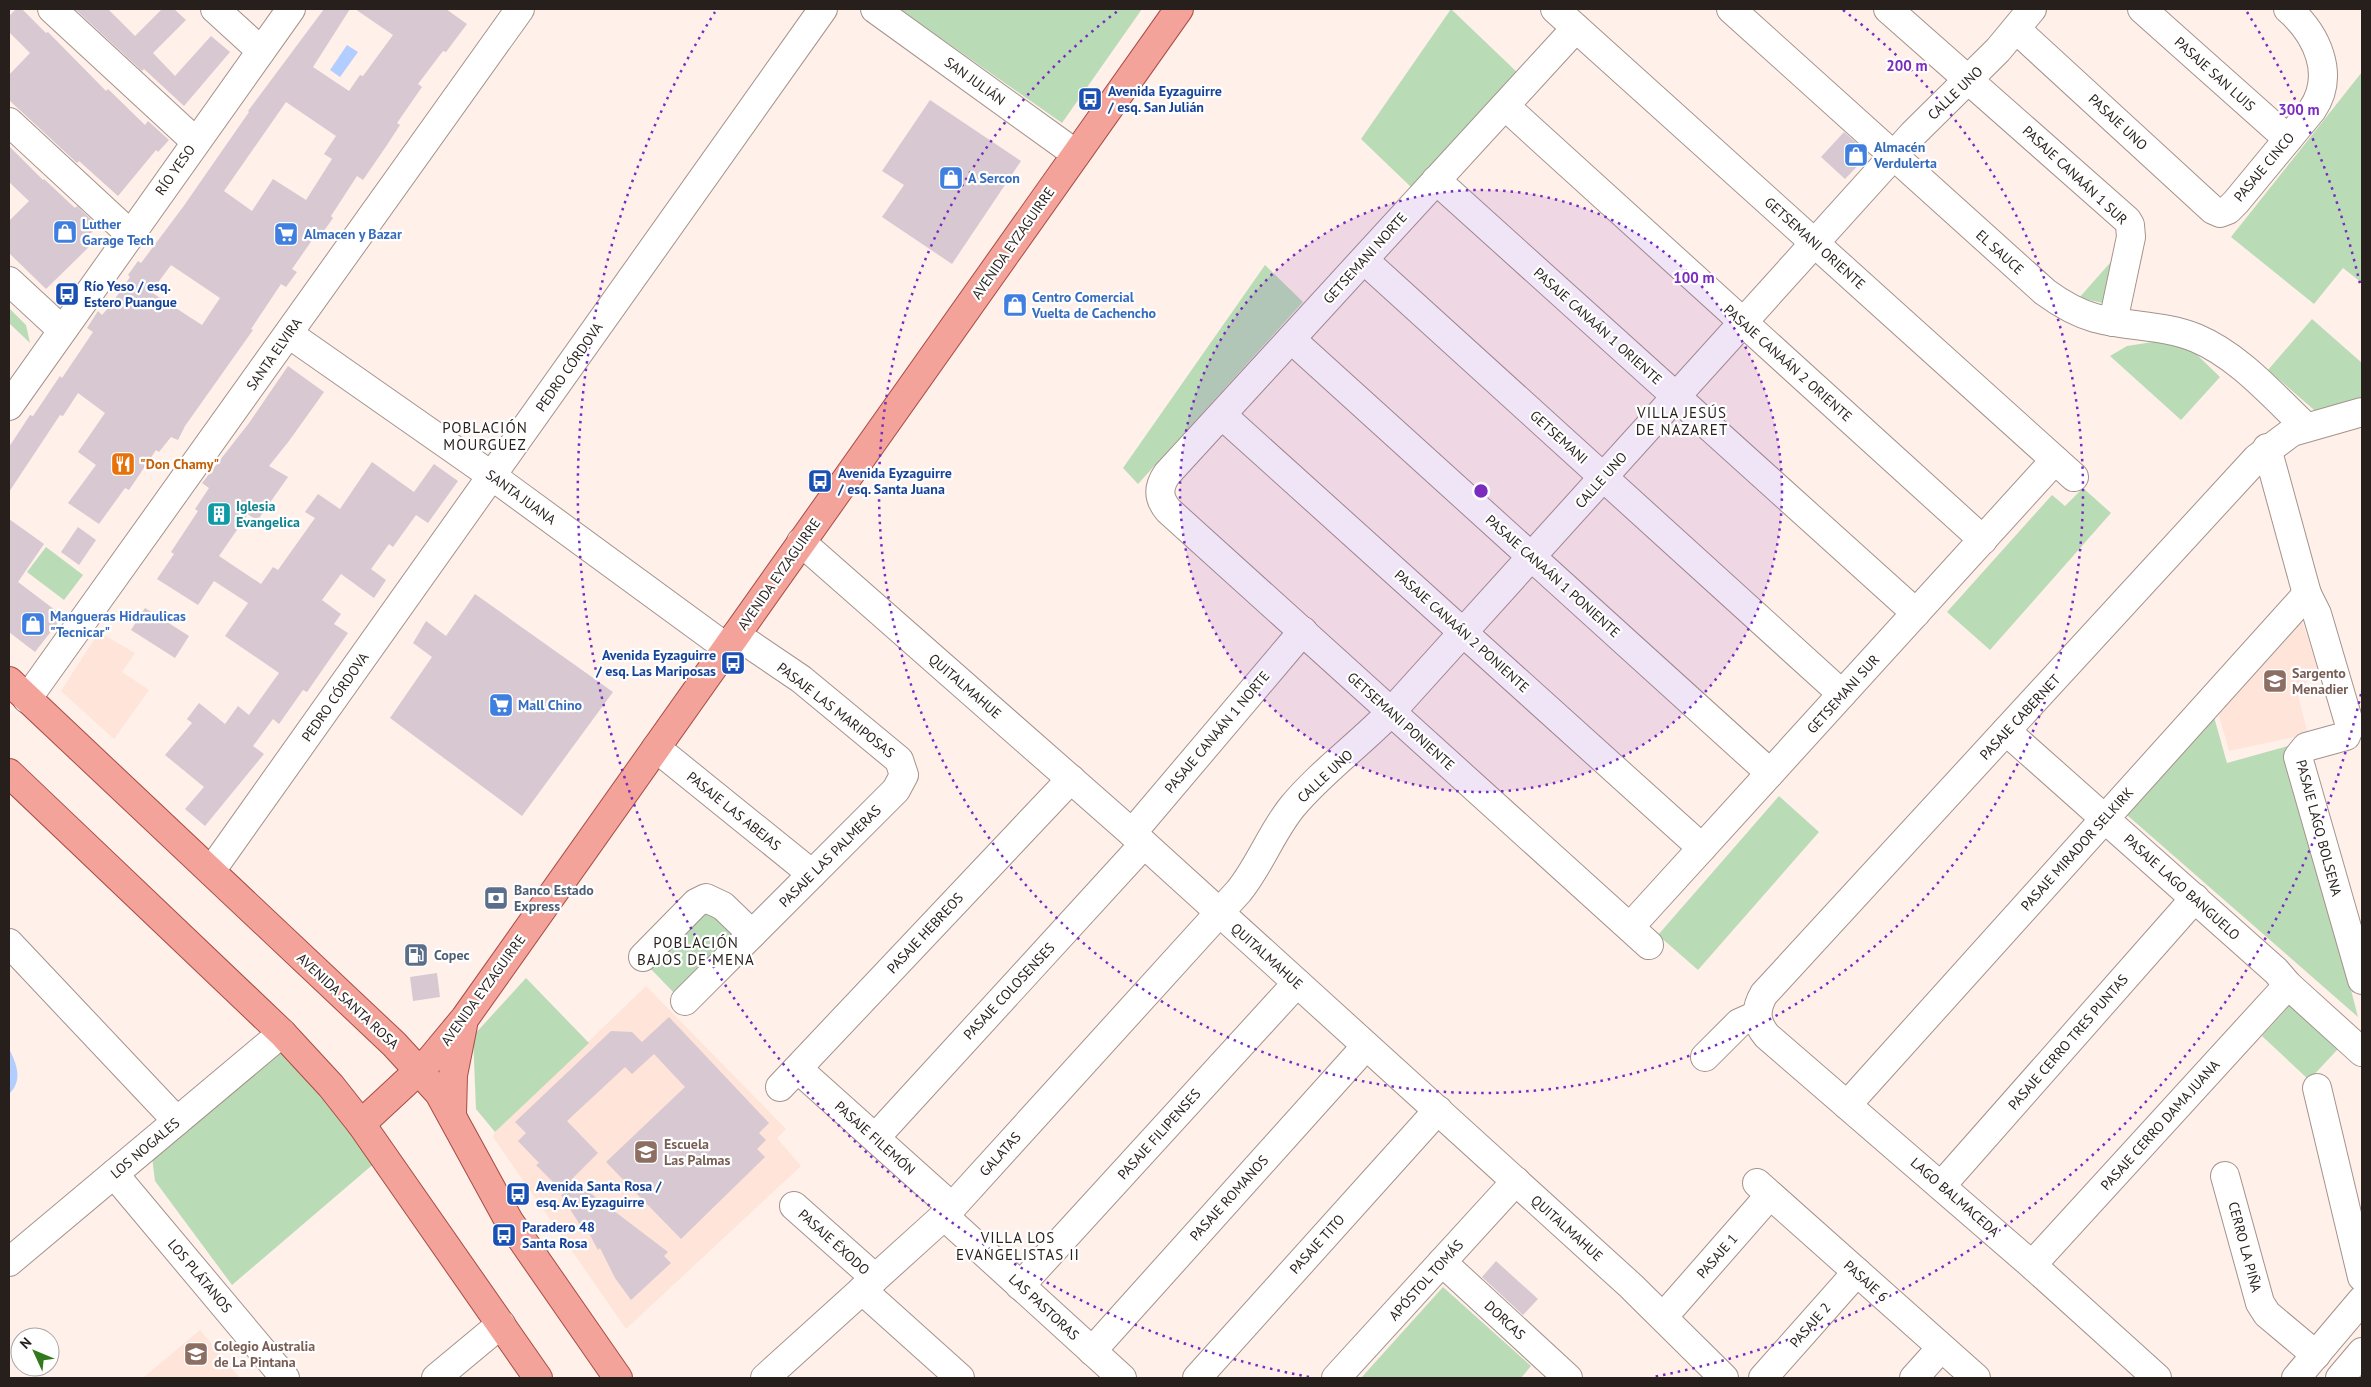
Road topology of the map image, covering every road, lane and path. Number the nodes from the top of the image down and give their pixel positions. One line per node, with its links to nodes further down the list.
1 (52, 9): 20 (street)
2 (215, 9): 15 (street)
3 (291, 9): 15 (street, RÍO YESO)
4 (520, 9): 32 (street, SANTA ELVIRA)
5 (823, 9): 41 (street, PEDRO CÓRDOVA)
6 (875, 9): 21 (street, SAN JULIÁN)
7 (1179, 9): 21 (main road, AVENIDA EYZAGUIRRE)
8 (1556, 9): 14 (street, GETSEMANI ORIENTE)
9 (1888, 9): 16 (street, PASAJE CANAÁN 1 SUR)
10 (2142, 9): 19 (street, PASAJE SAN LUIS)
11 (2291, 10): 19 (street, PASAJE CINCO)
12 (1745, 13): 22 (street, EL SAUCE)
13 (2025, 19): 16 (street, CALLE UNO); 24 (street, PASAJE UNO)
14 (1576, 28): 17 (street, GETSEMANI NORTE); 26 (street, GETSEMANI ORIENTE)
15 (261, 51): 20 (street, RÍO YESO)
16 (1969, 79): 22 (street, CALLE UNO); 29 (street, PASAJE CANAÁN 1 SUR)
17 (1505, 106): 23 (street, GETSEMANI NORTE); 30 (street, PASAJE CANAÁN 2 ORIENTE)
18 (9, 122): 25 (street)
19 (2288, 139): 24 (street, PASAJE CINCO)
20 (196, 142): 25 (street, RÍO YESO)
21 (1076, 154): 45 (main road, AVENIDA EYZAGUIRRE)
22 (1893, 157): 26 (street, CALLE UNO); 29 (street, EL SAUCE)
23 (1436, 180): 27 (street, GETSEMANI NORTE); 34 (street, PASAJE CANAÁN 1 ORIENTE)
24 (2220, 213)
25 (130, 234): 31 (street, RÍO YESO)
26 (1815, 243): 30 (street, CALLE UNO); 40 (street, GETSEMANI ORIENTE)
27 (1364, 260): 33 (street, GETSEMANI NORTE); 42 (street, GETSEMANI)
28 (9, 281): 31 (street)
29 (2113, 322): 38 (street, EL SAUCE)
30 (1743, 323): 34 (street, CALLE UNO); 44 (street, PASAJE CANAÁN 2 ORIENTE)
31 (62, 330): 35 (street, RÍO YESO)
32 (289, 334): 41 (street, SANTA JUANA); 52 (street, SANTA ELVIRA)
33 (1291, 339): 37 (street, GETSEMANI NORTE); 46 (street, PASAJE CANAÁN 1 PONIENTE)
34 (1676, 396): 42 (street, CALLE UNO); 48 (street, PASAJE CANAÁN 1 ORIENTE)
35 (9, 406)
36 (2362, 412): 38 (street, PASAJE CABERNET)
37 (1222, 415): 43 (street, GETSEMANI NORTE); 50 (street, PASAJE CANAÁN 2 PONIENTE)
38 (2306, 427): 39 (street, PASAJE CABERNET)
39 (2267, 448): 47 (street, PASAJE LAGO BOLSENA); 55 (street, PASAJE CABERNET)
40 (2065, 469): 44 (street, GETSEMANI SUR)
41 (492, 476): 51 (street, SANTA JUANA); 64 (street, PEDRO CÓRDOVA)
42 (1603, 477): 46 (street, CALLE UNO); 53 (street, GETSEMANI)
43 (1160, 492): 49 (street, GETSEMANI PONIENTE)
44 (1983, 540): 48 (street, GETSEMANI SUR)
45 (801, 542): 51 (main road, AVENIDA EYZAGUIRRE); 60 (street, QUITALMAHUE)
46 (1531, 557): 50 (street, CALLE UNO); 58 (street, PASAJE CANAÁN 1 PONIENTE)
47 (2307, 594): 61 (street, PASAJE MIRADOR SELKIRK); 72 (street, PASAJE LAGO BOLSENA)
48 (1916, 613): 53 (street, GETSEMANI SUR)
49 (1302, 632): 54 (street, GETSEMANI PONIENTE); 62 (street, PASAJE CANAÁN 1 NORTE)
50 (1463, 632): 54 (street, CALLE UNO); 63 (street, PASAJE CANAÁN 2 PONIENTE)
51 (731, 641): 56 (main road, AVENIDA EYZAGUIRRE); 59 (street, PASAJE LAS MARIPOSAS)
52 (18, 690): 64 (main road, AVENIDA SANTA ROSA)
53 (1842, 694): 58 (street, GETSEMANI SUR)
54 (1391, 712): 67 (street, CALLE UNO); 69 (street, GETSEMANI PONIENTE)
55 (2006, 731): 61 (street, PASAJE LAGO BANGUELO); 76 (street, PASAJE CABERNET)
56 (656, 748): 65 (street, PASAJE LAS ABEJAS); 77 (main road, AVENIDA EYZAGUIRRE)
57 (9, 772): 78 (main road)
58 (1770, 773): 63 (street, GETSEMANI SUR)
59 (904, 775): 65 (street, PASAJE LAS PALMERAS)
60 (1071, 779): 62 (street, QUITALMAHUE); 83 (street, PASAJE HEBREOS)
61 (2105, 818): 66 (street, PASAJE LAGO BANGUELO); 85 (street, PASAJE MIRADOR SELKIRK)
62 (1138, 839): 67 (street, QUITALMAHUE); 90 (street, PASAJE COLOSENSES)
63 (1702, 848): 69 (street, GETSEMANI SUR)
64 (211, 871): 82 (main road, AVENIDA SANTA ROSA)
65 (812, 874): 68 (street, PASAJE LAS PALMERAS)
66 (2195, 898): 74 (street, PASAJE LAGO BANGUELO); 94 (street, PASAJE CERRO TRES PUNTAS)
67 (1220, 913): 73 (street, QUITALMAHUE); 97 (street, GALATAS)
68 (752, 934): 71 (street); 75 (street, PASAJE LAS PALMERAS)
69 (1640, 936)
70 (9, 943): 88 (street)
71 (643, 957)
72 (2362, 980)
73 (1297, 983): 79 (street, QUITALMAHUE); 104 (street, PASAJE FILIPENSES)
74 (2288, 985): 80 (street); 100 (street, PASAJE CERRO DAMA JUANA)
75 (685, 1001)
76 (1757, 1015): 81 (street); 85 (street, LAGO BALMACEDA)
77 (465, 1018): 82 (main road, AVENIDA EYZAGUIRRE); 87 (main road)
78 (282, 1034): 88 (street, LOS NOGALES); 89 (main road)
79 (1366, 1046): 86 (street, QUITALMAHUE); 109 (street, PASAJE ROMANOS)
80 (2362, 1052)
81 (1705, 1057)
82 (420, 1070): 87 (main road, AVENIDA SANTA ROSA); 89 (main road, AVENIDA EYZAGUIRRE)
83 (789, 1078): 90 (street, PASAJE FILEMÓN)
84 (2317, 1088): 102 (street)
85 (1847, 1105): 94 (street, LAGO BALMACEDA)
86 (1438, 1110): 93 (street, QUITALMAHUE); 120 (street, PASAJE TITO)
87 (452, 1115): 116 (main road, AVENIDA SANTA ROSA)
88 (177, 1121): 91 (street, LOS NOGALES)
89 (361, 1124): 107 (main road)
90 (874, 1138): 97 (street, PASAJE FILEMÓN)
91 (114, 1174): 98 (street, LOS NOGALES); 113 (street, LOS PLÁTANOS)
92 (2225, 1176): 111 (street, CERRO LA PIÑA)
93 (1516, 1181): 99 (street, APÓSTOL TOMÁS); 106 (street, QUITALMAHUE)
94 (1941, 1186): 100 (street, LAGO BALMACEDA)
95 (1763, 1189): 101 (street, PASAJE 6); 106 (street, PASAJE 1)
96 (794, 1206): 103 (street, PASAJE ÉXODO)
97 (948, 1212): 103 (street, GALATAS); 104 (street, LAS PASTORAS)
98 (9, 1262)
99 (1442, 1262): 112 (street, DORCAS); 121 (street, APÓSTOL TOMÁS)
100 (2032, 1264): 126 (street, LAGO BALMACEDA)
101 (1857, 1272): 108 (street, PASAJE 6); 123 (street, PASAJE 2)
102 (2362, 1277)
103 (868, 1284): 117 (street, GALATAS); 118 (street, PASAJE ÉXODO)
104 (1020, 1286): 109 (street, LAS PASTORAS)
105 (2362, 1300): 111 (street)
106 (1664, 1316): 122 (street, QUITALMAHUE)
107 (501, 1324): 114 (street); 115 (main road)
108 (1941, 1348): 124 (street); 125 (street, PASAJE 6)
109 (1092, 1351): 119 (street, LAS PASTORAS)
110 (2362, 1352): 128 (street)
111 (2316, 1355): 127 (street)
112 (1550, 1373)
113 (285, 1378)
114 (436, 1378)
115 (538, 1378)
116 (618, 1378)
117 (764, 1378)
118 (960, 1378)
119 (1122, 1378)
120 (1197, 1378)
121 (1336, 1378)
122 (1724, 1378)
123 (1763, 1378)
124 (1914, 1378)
125 (1976, 1378)
126 (2157, 1378)
127 (2296, 1378)
128 (2340, 1378)

